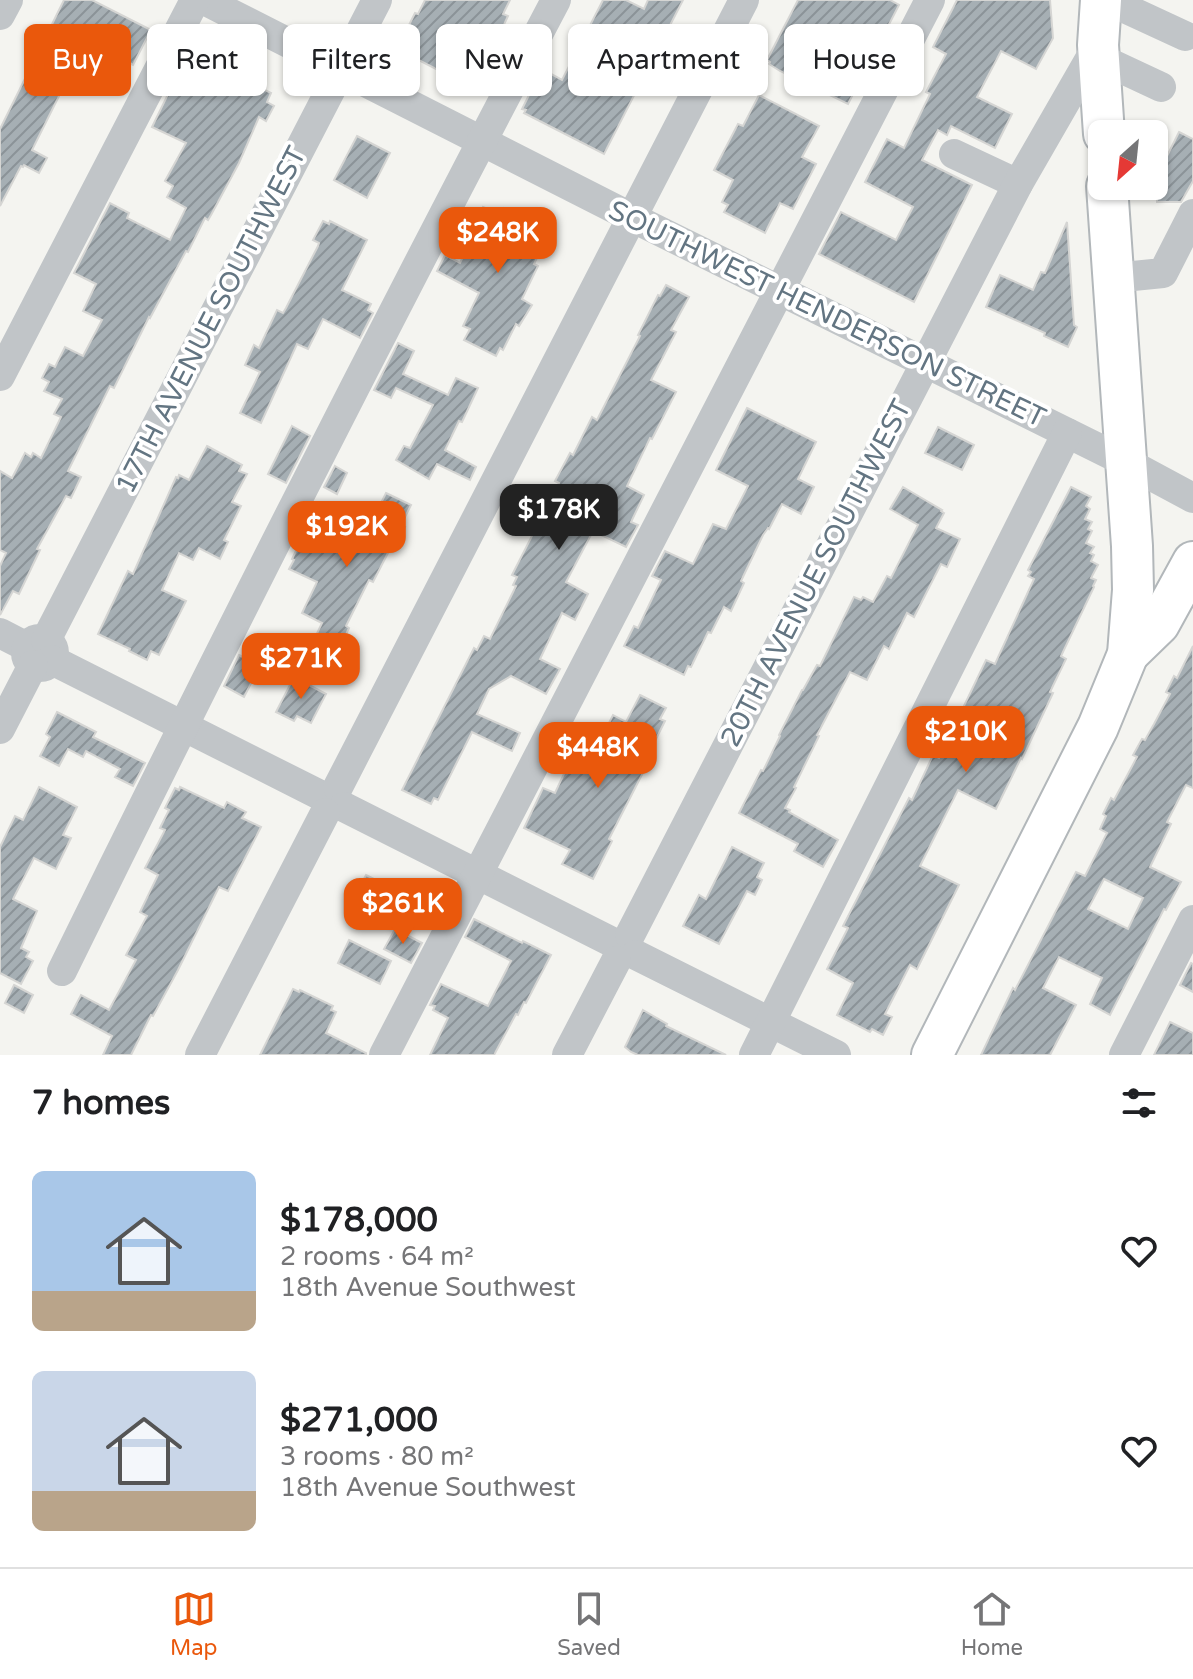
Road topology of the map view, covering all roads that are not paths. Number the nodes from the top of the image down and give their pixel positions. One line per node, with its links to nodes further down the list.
1 (8, 0): 9 (street)
2 (195, 0): 27 (street)
3 (204, 0): 12 (street, SOUTHWEST HENDERSON STREET)
4 (377, 0): 10 (street, 17TH AVENUE SOUTHWEST)
5 (556, 0): 18 (street)
6 (744, 0): 23 (street)
7 (930, 0): 25 (street)
8 (1104, 0): 11 (street); 13 (main road)
9 (0, 15)
10 (364, 24)
11 (1185, 36)
12 (283, 40)
13 (1098, 51): 14 (street); 17 (main road); 20 (street, 20TH AVENUE SOUTHWEST)
14 (1161, 87)
15 (326, 96): 33 (street, 17TH AVENUE SOUTHWEST)
16 (393, 96): 18 (street, SOUTHWEST HENDERSON STREET)
17 (1103, 120)
18 (482, 141): 23 (street, SOUTHWEST HENDERSON STREET); 35 (street)
19 (954, 154): 20 (street)
20 (1018, 184): 26 (street, 20TH AVENUE SOUTHWEST)
21 (1108, 200): 24 (main road)
22 (1193, 214): 24 (street)
23 (631, 217): 25 (street, SOUTHWEST HENDERSON STREET); 37 (street)
24 (1113, 278): 29 (main road)
25 (779, 290): 26 (street, SOUTHWEST HENDERSON STREET); 38 (street)
26 (925, 364): 28 (street, SOUTHWEST HENDERSON STREET); 40 (street, 20TH AVENUE SOUTHWEST)
27 (0, 376)
28 (1067, 433): 29 (street, SOUTHWEST HENDERSON STREET); 42 (street)
29 (1126, 462): 30 (street, SOUTHWEST HENDERSON STREET); 34 (main road)
30 (1193, 498)
31 (1193, 562): 34 (main road)
32 (0, 633): 33 (street)
33 (39, 653): 35 (street); 36 (street, 17TH AVENUE SOUTHWEST)
34 (1128, 654): 48 (main road)
35 (182, 726): 37 (street); 41 (street)
36 (0, 729)
37 (331, 800): 38 (street); 43 (street)
38 (477, 875): 40 (street); 44 (street)
39 (1193, 920): 49 (street)
40 (623, 948): 42 (street); 45 (street, 20TH AVENUE SOUTHWEST)
41 (62, 971)
42 (771, 1022): 46 (street); 47 (street)
43 (200, 1055)
44 (384, 1055)
45 (567, 1055)
46 (754, 1055)
47 (836, 1055)
48 (932, 1055)
49 (1124, 1055)

